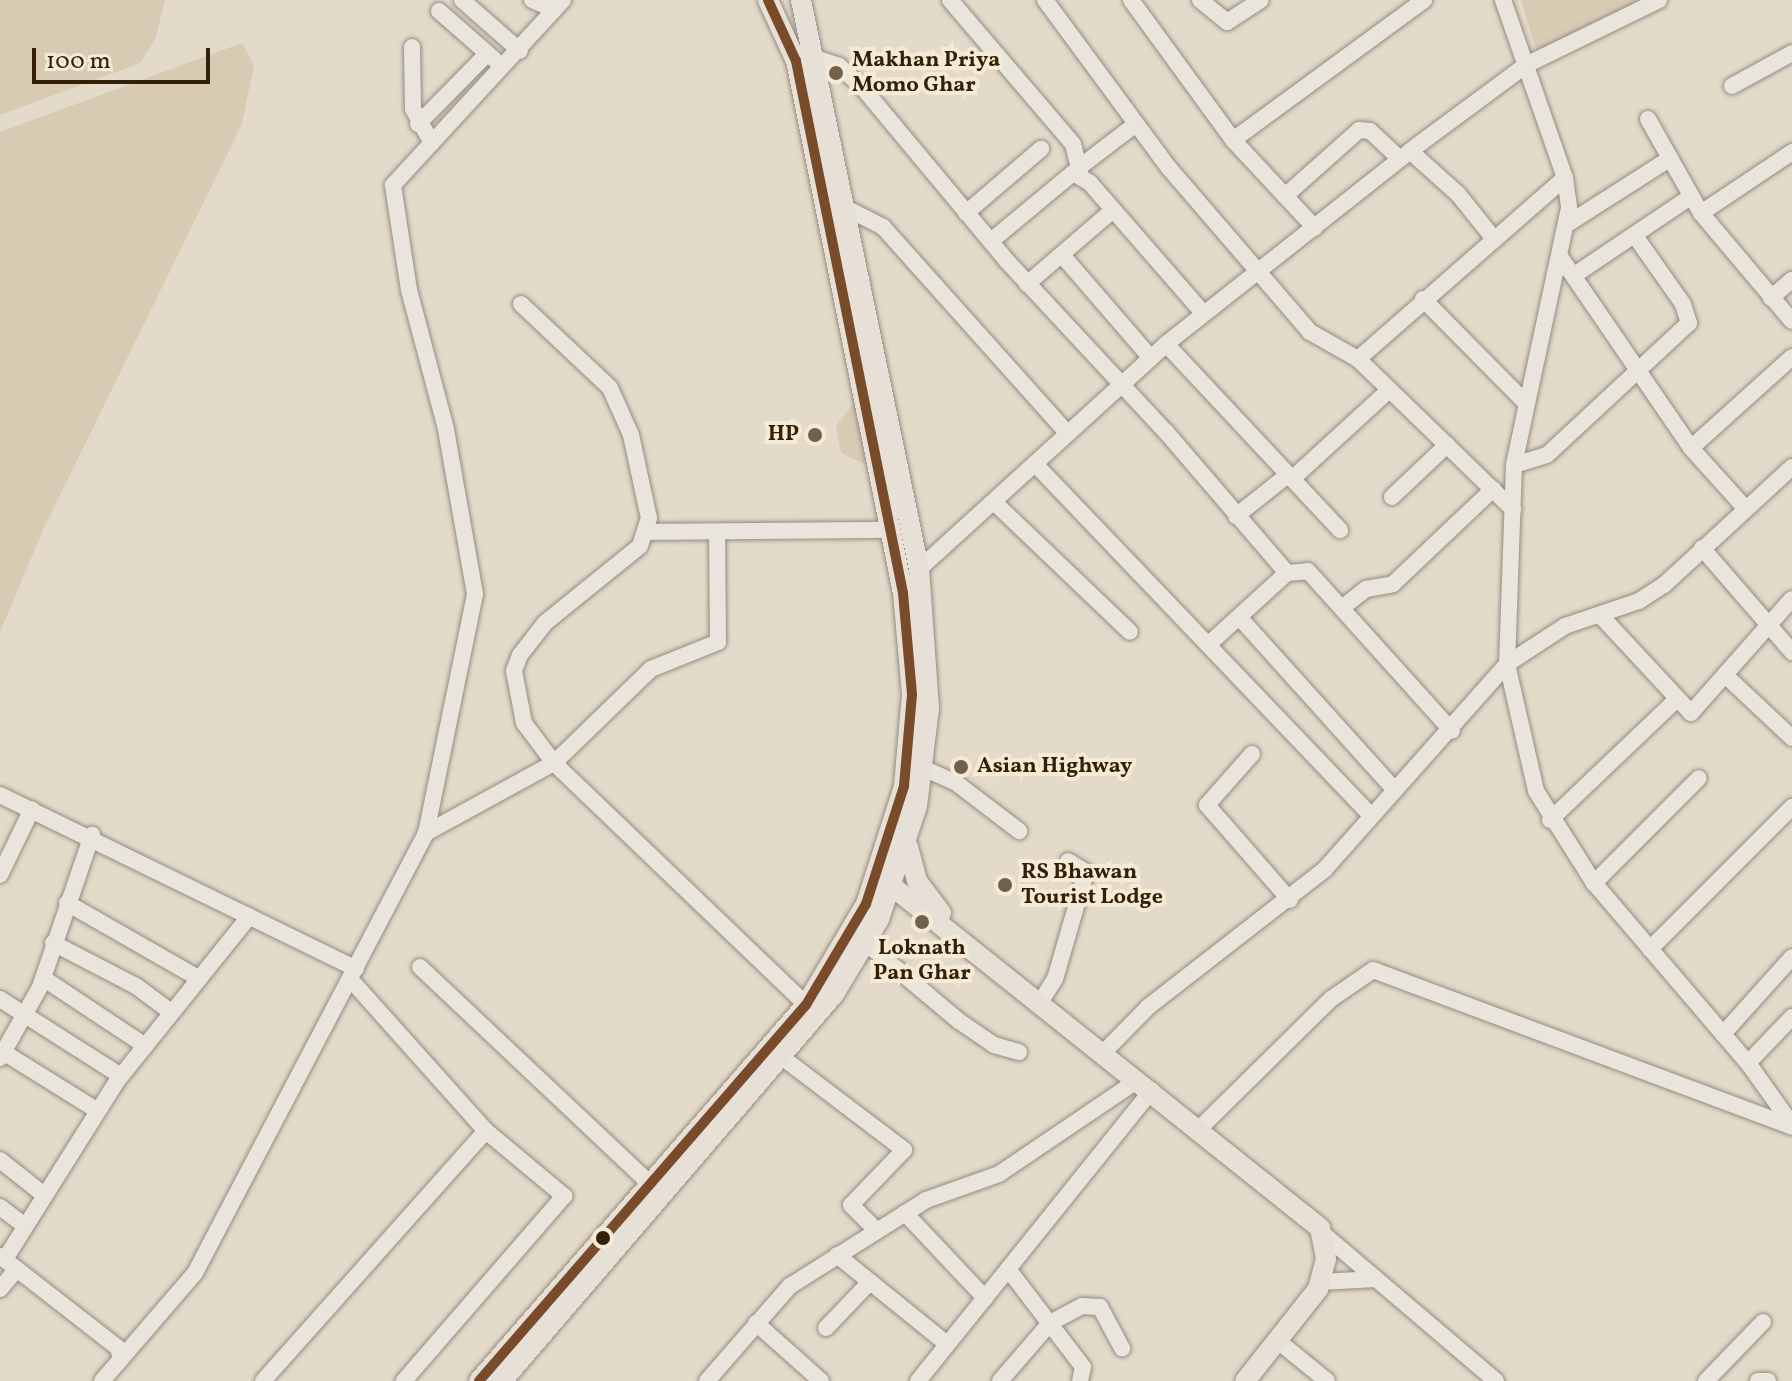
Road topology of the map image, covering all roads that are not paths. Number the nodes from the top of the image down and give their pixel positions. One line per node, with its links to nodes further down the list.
1 (462, 0): 16 (street)
2 (532, 0): 13 (street)
3 (768, 0): 77 (main road)
4 (801, 0): 19 (main road)
5 (950, 0): 32 (street)
6 (1045, 0): 25 (street)
7 (1131, 0): 26 (street)
8 (1200, 0): 9 (street)
9 (1261, 0)
10 (1424, 0): 26 (street)
11 (1503, 0): 20 (street)
12 (1659, 0): 20 (street)
13 (558, 5): 16 (street)
14 (439, 11): 18 (street)
15 (412, 47): 24 (street)
16 (520, 51): 21 (street)
17 (1792, 53): 22 (street)
18 (487, 54): 21 (street); 24 (street)
19 (812, 57): 36 (main road); 38 (street)
20 (1526, 65): 30 (street); 33 (street)
21 (504, 68): 27 (street)
22 (1732, 86)
23 (1648, 119): 31 (street)
24 (418, 124): 27 (street)
25 (1136, 124): 32 (street); 47 (street)
26 (1233, 140): 34 (street)
27 (432, 143): 108 (street)
28 (1041, 149): 38 (street)
29 (1792, 152): 39 (street)
30 (1405, 155): 34 (street); 41 (street); 43 (street)
31 (1669, 159): 35 (street); 40 (street)
32 (1081, 171): 37 (street); 44 (street)
33 (1565, 178): 40 (street); 43 (street)
34 (1285, 196): 41 (street)
35 (1690, 197): 39 (street); 42 (street)
36 (846, 208): 64 (street); 82 (main road)
37 (1112, 211): 45 (street); 54 (street)
38 (966, 213): 44 (street)
39 (1701, 213): 51 (street)
40 (1569, 223): 46 (street)
41 (1315, 228): 47 (street)
42 (1635, 236): 48 (street); 60 (street)
43 (1494, 239): 52 (street)
44 (991, 241): 50 (street)
45 (1062, 255): 50 (street); 57 (street)
46 (1561, 258): 48 (street); 63 (street)
47 (1258, 271): 54 (street); 59 (street)
48 (1576, 274): 60 (street)
49 (1792, 280): 51 (street)
50 (1027, 284): 61 (street)
51 (1771, 298): 55 (street)
52 (1423, 299): 59 (street); 63 (street)
53 (521, 304): 79 (street)
54 (1203, 313): 56 (street)
55 (1792, 321)
56 (1166, 344): 57 (street); 70 (street)
57 (1150, 357): 61 (street)
58 (1792, 357): 66 (street)
59 (1358, 359): 62 (street)
60 (1641, 372): 66 (street); 67 (street)
61 (1119, 385): 64 (street); 76 (street)
62 (1389, 390): 65 (street); 70 (street)
63 (1525, 402): 67 (street)
64 (1067, 433): 68 (street)
65 (1447, 445): 71 (street); 72 (street)
66 (1691, 448): 74 (street)
67 (1514, 465): 75 (street)
68 (1037, 466): 73 (street); 90 (street)
69 (1792, 467): 74 (street)
70 (1290, 477): 76 (street); 78 (street)
71 (1493, 489): 75 (street); 85 (street)
72 (1392, 497)
73 (996, 504): 82 (street); 89 (street)
74 (1745, 508): 81 (street)
75 (1513, 509): 92 (street)
76 (1236, 516): 83 (street)
77 (890, 530): 80 (street); 113 (main road)
78 (1340, 530)
79 (648, 532): 80 (street); 98 (street)
80 (717, 534): 98 (street)
81 (1702, 548): 86 (street); 88 (street)
82 (919, 569): 99 (main road)
83 (1287, 573): 85 (street); 87 (street)
84 (1792, 599): 88 (street)
85 (1343, 607): 95 (street)
86 (1601, 616): 92 (street); 94 (street)
87 (1239, 617): 90 (street); 101 (street)
88 (1768, 626): 91 (street); 93 (street)
89 (1130, 632)
90 (1210, 643): 105 (street)
91 (1792, 652)
92 (1507, 664): 95 (street); 106 (street)
93 (1725, 675): 94 (street); 96 (street)
94 (1676, 700): 106 (street)
95 (1452, 731): 101 (street)
96 (1792, 738)
97 (1252, 754): 115 (street)
98 (554, 763): 108 (street); 130 (street)
99 (923, 768): 107 (street); 110 (main road)
100 (1699, 778): 114 (street)
101 (1395, 790): 105 (street)
102 (0, 795): 104 (street)
103 (1792, 807): 122 (street)
104 (32, 809): 109 (street); 112 (street)
105 (1370, 815): 115 (street)
106 (1550, 820): 114 (street)
107 (1019, 831)
108 (426, 833): 125 (street)
109 (92, 835): 116 (street); 118 (street)
110 (908, 843): 113 (main road); 117 (main road)
111 (1068, 861): 129 (street)
112 (0, 875)
113 (888, 875): 117 (main road); 119 (main road); 130 (main road)
114 (1594, 883): 122 (street)
115 (1290, 900): 137 (street)
116 (67, 903): 120 (street); 127 (street)
117 (932, 912): 119 (main road); 129 (main road)
118 (249, 917): 125 (street); 127 (street)
119 (879, 919): 121 (main road)
120 (53, 943): 126 (street); 131 (street)
121 (866, 943): 136 (street); 139 (main road)
122 (1650, 949): 134 (street)
123 (1792, 957): 134 (street)
124 (420, 967): 148 (street)
125 (354, 974): 146 (street); 170 (street)
126 (43, 978): 132 (street); 135 (street)
127 (198, 978): 131 (street)
128 (0, 999): 132 (street)
129 (1041, 1001): 137 (main road)
130 (806, 1005): 148 (main road)
131 (171, 1012): 135 (street)
132 (25, 1016): 138 (street); 141 (street)
133 (1792, 1017): 140 (street)
134 (1723, 1034): 140 (street)
135 (144, 1045): 141 (street)
136 (1019, 1052)
137 (1104, 1052): 142 (main road)
138 (1, 1053): 143 (street)
139 (783, 1058): 153 (street); 175 (main road)
140 (1748, 1063): 144 (street)
141 (121, 1076): 143 (street)
142 (1145, 1085): 145 (main road); 151 (street); 157 (street)
143 (98, 1111): 149 (street)
144 (1792, 1126): 145 (street)
145 (1199, 1129): 154 (main road)
146 (486, 1131): 172 (street); 173 (street)
147 (0, 1160): 149 (street)
148 (651, 1185): 174 (main road)
149 (44, 1195): 152 (street)
150 (0, 1207): 152 (street)
151 (905, 1213): 153 (street); 162 (street)
152 (24, 1225): 156 (street)
153 (876, 1230): 155 (street)
154 (1321, 1232): 158 (street); 160 (main road)
155 (837, 1255): 159 (street); 164 (street)
156 (7, 1261): 161 (street); 170 (street)
157 (1008, 1269): 162 (street); 165 (street)
158 (1376, 1279): 160 (street); 183 (street)
159 (870, 1282): 166 (street); 168 (street)
160 (1321, 1282): 167 (main road)
161 (0, 1289)
162 (985, 1298): 168 (street)
163 (1763, 1322): 184 (street)
164 (756, 1323): 176 (street); 177 (street)
165 (1050, 1323): 169 (street); 179 (street); 180 (street)
166 (826, 1328)
167 (1278, 1341): 181 (main road); 182 (street)
168 (947, 1344): 178 (street)
169 (1122, 1348)
170 (121, 1359): 171 (street)
171 (102, 1381)
172 (263, 1381)
173 (404, 1381)
174 (479, 1381)
175 (502, 1381)
176 (707, 1381)
177 (821, 1381)
178 (918, 1381)
179 (1000, 1381)
180 (1080, 1381)
181 (1245, 1381)
182 (1327, 1381)
183 (1496, 1381)
184 (1706, 1381)
185 (1758, 1381): 186 (street)
186 (1768, 1381)

